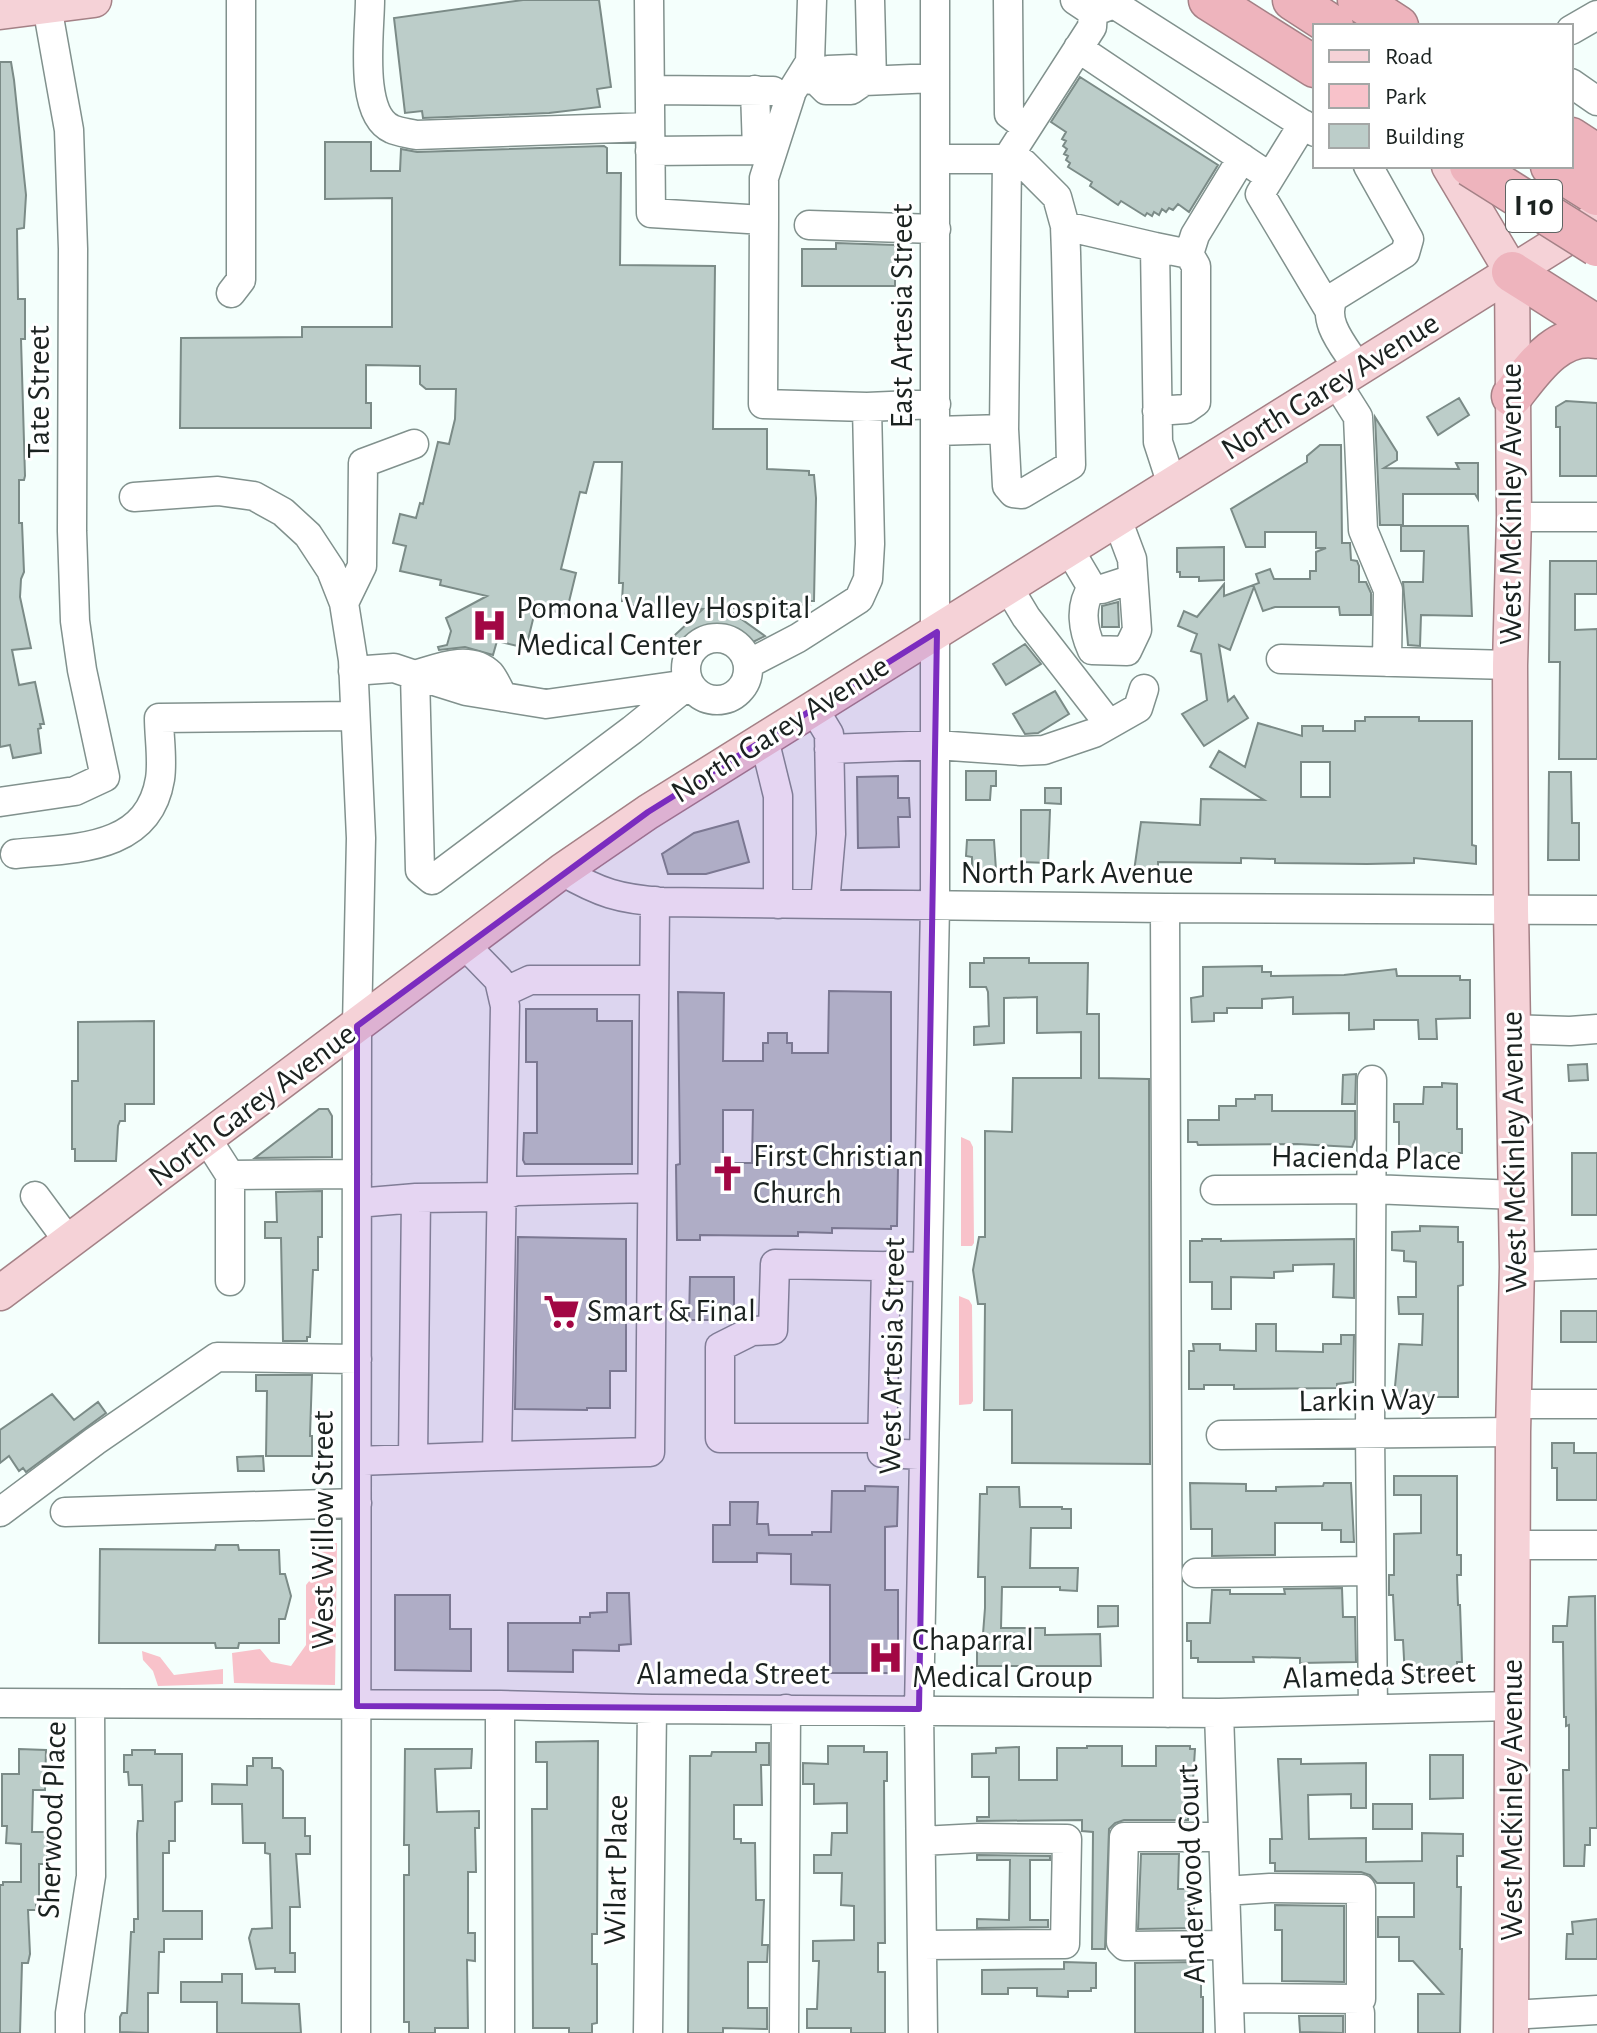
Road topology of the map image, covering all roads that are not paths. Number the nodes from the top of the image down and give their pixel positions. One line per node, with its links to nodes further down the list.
1 (94, 0): 13 (main road)
2 (241, 0): 53 (street)
3 (370, 0): 32 (street)
4 (649, 0): 27 (street)
5 (812, 0): 25 (street)
6 (870, 0): 24 (street)
7 (935, 0): 23 (street, East Artesia Street)
8 (1008, 0): 30 (street)
9 (1209, 0): 22 (highway)
10 (1293, 0): 17 (highway)
11 (1350, 0): 18 (main road)
12 (1358, 0): 19 (highway)
13 (47, 6): 15 (main road); 89 (street, Tate Street)
14 (1084, 6): 21 (street); 31 (street)
15 (0, 12)
16 (1597, 15): 20 (street)
17 (1330, 24)
18 (1364, 24)
19 (1395, 24)
20 (1573, 29)
21 (1078, 48): 30 (street); 35 (street)
22 (1313, 66)
23 (935, 78): 24 (street); 36 (street, East Artesia Street)
24 (868, 81): 25 (street)
25 (803, 83): 28 (street); 45 (street)
26 (1573, 84): 29 (street)
27 (650, 90): 28 (street); 32 (street)
28 (755, 90): 32 (street)
29 (1597, 101)
30 (1026, 127): 37 (street)
31 (1309, 128): 42 (street)
32 (650, 139): 45 (street)
33 (1573, 139): 34 (highway, I 10)
34 (1597, 155)
35 (1242, 158): 42 (street); 51 (street)
36 (936, 159): 37 (street); 48 (street, East Artesia Street)
37 (1007, 159): 47 (street); 62 (street)
38 (1369, 168): 54 (street)
39 (1450, 168): 52 (main road)
40 (1473, 168): 49 (highway, I 10, bridge)
41 (1554, 168): 43 (highway)
42 (1270, 177): 54 (street)
43 (1597, 195)
44 (1597, 219): 52 (main road, North Garey Avenue)
45 (764, 220): 59 (street)
46 (809, 225): 48 (street)
47 (1065, 226): 50 (street); 62 (street)
48 (936, 229): 61 (street, East Artesia Street)
49 (1597, 246)
50 (1155, 247): 51 (street); 60 (street)
51 (1189, 254): 60 (street)
52 (1512, 272): 55 (highway); 57 (main road, North Garey Avenue); 58 (main road, West McKinley Avenue)
53 (231, 293)
54 (1328, 308): 57 (street)
55 (1597, 326)
56 (1597, 338): 58 (highway)
57 (1347, 375): 64 (main road, North Garey Avenue); 76 (street)
58 (1512, 396): 66 (main road, West McKinley Avenue)
59 (867, 407): 61 (street); 77 (street)
60 (1157, 411): 64 (street)
61 (936, 417): 62 (street); 74 (street, East Artesia Street)
62 (1004, 431)
63 (414, 444): 73 (street)
64 (1172, 485): 68 (main road, North Garey Avenue)
65 (134, 497): 73 (street, West Willow Street)
66 (1514, 517): 67 (street); 78 (main road, West McKinley Avenue)
67 (1597, 517)
68 (1117, 519): 69 (main road, North Garey Avenue); 70 (street)
69 (1069, 549): 71 (main road, North Garey Avenue); 72 (street)
70 (1133, 579): 72 (street); 72 (street)
71 (1008, 587): 74 (main road, North Garey Avenue); 85 (street)
72 (1092, 588)
73 (344, 603): 79 (street, West Willow Street)
74 (937, 632): 83 (main road, North Garey Avenue); 87 (street, West Artesia Street)
75 (1281, 659): 76 (street)
76 (1387, 662): 78 (street)
77 (748, 664): 81 (street); 81 (street)
78 (1510, 665): 97 (main road, West McKinley Avenue)
79 (353, 671): 80 (street); 84 (street, West Willow Street)
80 (415, 675): 81 (street); 81 (street)
81 (689, 684)
82 (1144, 689): 85 (street)
83 (814, 709): 86 (main road, North Garey Avenue); 88 (street)
84 (355, 716): 90 (street); 102 (street, West Willow Street)
85 (1109, 724): 87 (street)
86 (764, 739): 91 (main road, North Garey Avenue); 93 (street)
87 (936, 745): 88 (street); 95 (street, West Artesia Street)
88 (829, 749): 94 (street)
89 (0, 802)
90 (15, 854)
91 (562, 871): 92 (street, North Park Avenue); 99 (main road, North Garey Avenue)
92 (655, 901): 93 (street, North Park Avenue); 100 (street)
93 (778, 904): 94 (street, North Park Avenue)
94 (825, 904): 95 (street, North Park Avenue)
95 (935, 906): 96 (street, North Park Avenue); 120 (street, West Artesia Street)
96 (1165, 908): 97 (street, North Park Avenue); 150 (street)
97 (1511, 909): 98 (street, North Park Avenue); 103 (main road, West McKinley Avenue)
98 (1597, 910)
99 (465, 945): 101 (street); 102 (main road, North Garey Avenue)
100 (654, 980): 101 (street); 109 (street)
101 (502, 993): 114 (street)
102 (357, 1026): 106 (main road, North Garey Avenue); 107 (street, West Willow Street)
103 (1513, 1029): 104 (street); 112 (main road, West McKinley Avenue)
104 (1597, 1029)
105 (1372, 1080): 110 (street)
106 (207, 1139): 108 (street); 117 (main road, North Garey Avenue)
107 (357, 1174): 108 (street); 116 (street, West Willow Street)
108 (230, 1175): 122 (street)
109 (652, 1188): 114 (street); 131 (street)
110 (1372, 1189): 111 (street, Hacienda Place); 112 (street, Hacienda Place); 127 (street)
111 (1215, 1190)
112 (1516, 1195): 121 (main road, West McKinley Avenue)
113 (35, 1196): 117 (street)
114 (500, 1197): 115 (street); 131 (street)
115 (416, 1198): 116 (street); 132 (street)
116 (357, 1203): 124 (street, West Willow Street)
117 (69, 1242): 123 (main road, North Garey Avenue)
118 (1597, 1264): 121 (street)
119 (886, 1266): 120 (street); 129 (street); 129 (street)
120 (927, 1267): 130 (street, West Artesia Street)
121 (1517, 1267): 126 (main road, West McKinley Avenue)
122 (230, 1281)
123 (0, 1293)
124 (357, 1359): 133 (street, West Willow Street); 135 (street)
125 (1597, 1404): 126 (street, Larkin Way)
126 (1514, 1418): 127 (street, Larkin Way); 137 (main road, West McKinley Avenue)
127 (1370, 1433): 128 (street, Larkin Way); 139 (street)
128 (1221, 1435)
129 (882, 1438): 130 (street)
130 (924, 1455): 148 (street, West Artesia Street)
131 (497, 1456): 132 (street)
132 (413, 1459): 133 (street)
133 (357, 1461): 134 (street, West Willow Street)
134 (357, 1503): 136 (street); 144 (street, West Willow Street)
135 (0, 1512)
136 (65, 1512)
137 (1513, 1545): 138 (street); 145 (main road, West McKinley Avenue)
138 (1597, 1545)
139 (1371, 1571): 140 (street); 149 (street)
140 (1196, 1573)
141 (0, 1703): 142 (street, Alameda Street)
142 (90, 1705): 144 (street, Alameda Street); 160 (street, Sherwood Place)
143 (500, 1705): 144 (street, Alameda Street); 146 (street, Alameda Street); 162 (street)
144 (357, 1706): 161 (street, West Willow Street)
145 (1513, 1706): 149 (street, Alameda Street); 159 (main road, West McKinley Avenue)
146 (652, 1709): 147 (street, Alameda Street); 163 (street, Wilart Place)
147 (786, 1709): 148 (street, Alameda Street); 164 (street)
148 (919, 1709): 150 (street, Alameda Street); 153 (street, West Artesia Street)
149 (1373, 1709): 151 (street, Alameda Street)
150 (1168, 1713): 151 (street, Alameda Street)
151 (1219, 1713): 152 (street, Anderwood Court)
152 (1223, 1837): 154 (street, Anderwood Court); 156 (street)
153 (921, 1841): 155 (street, West Artesia Street); 155 (street)
154 (1225, 1891): 156 (street, Anderwood Court); 157 (street)
155 (922, 1945): 165 (street, West Artesia Street)
156 (1227, 1945): 157 (street, Anderwood Court)
157 (1229, 1998): 166 (street, Anderwood Court)
158 (1597, 2010): 159 (street)
159 (1511, 2024)
160 (70, 2033)
161 (356, 2033)
162 (500, 2033)
163 (648, 2033)
164 (784, 2033)
165 (923, 2033)
166 (1230, 2033)

